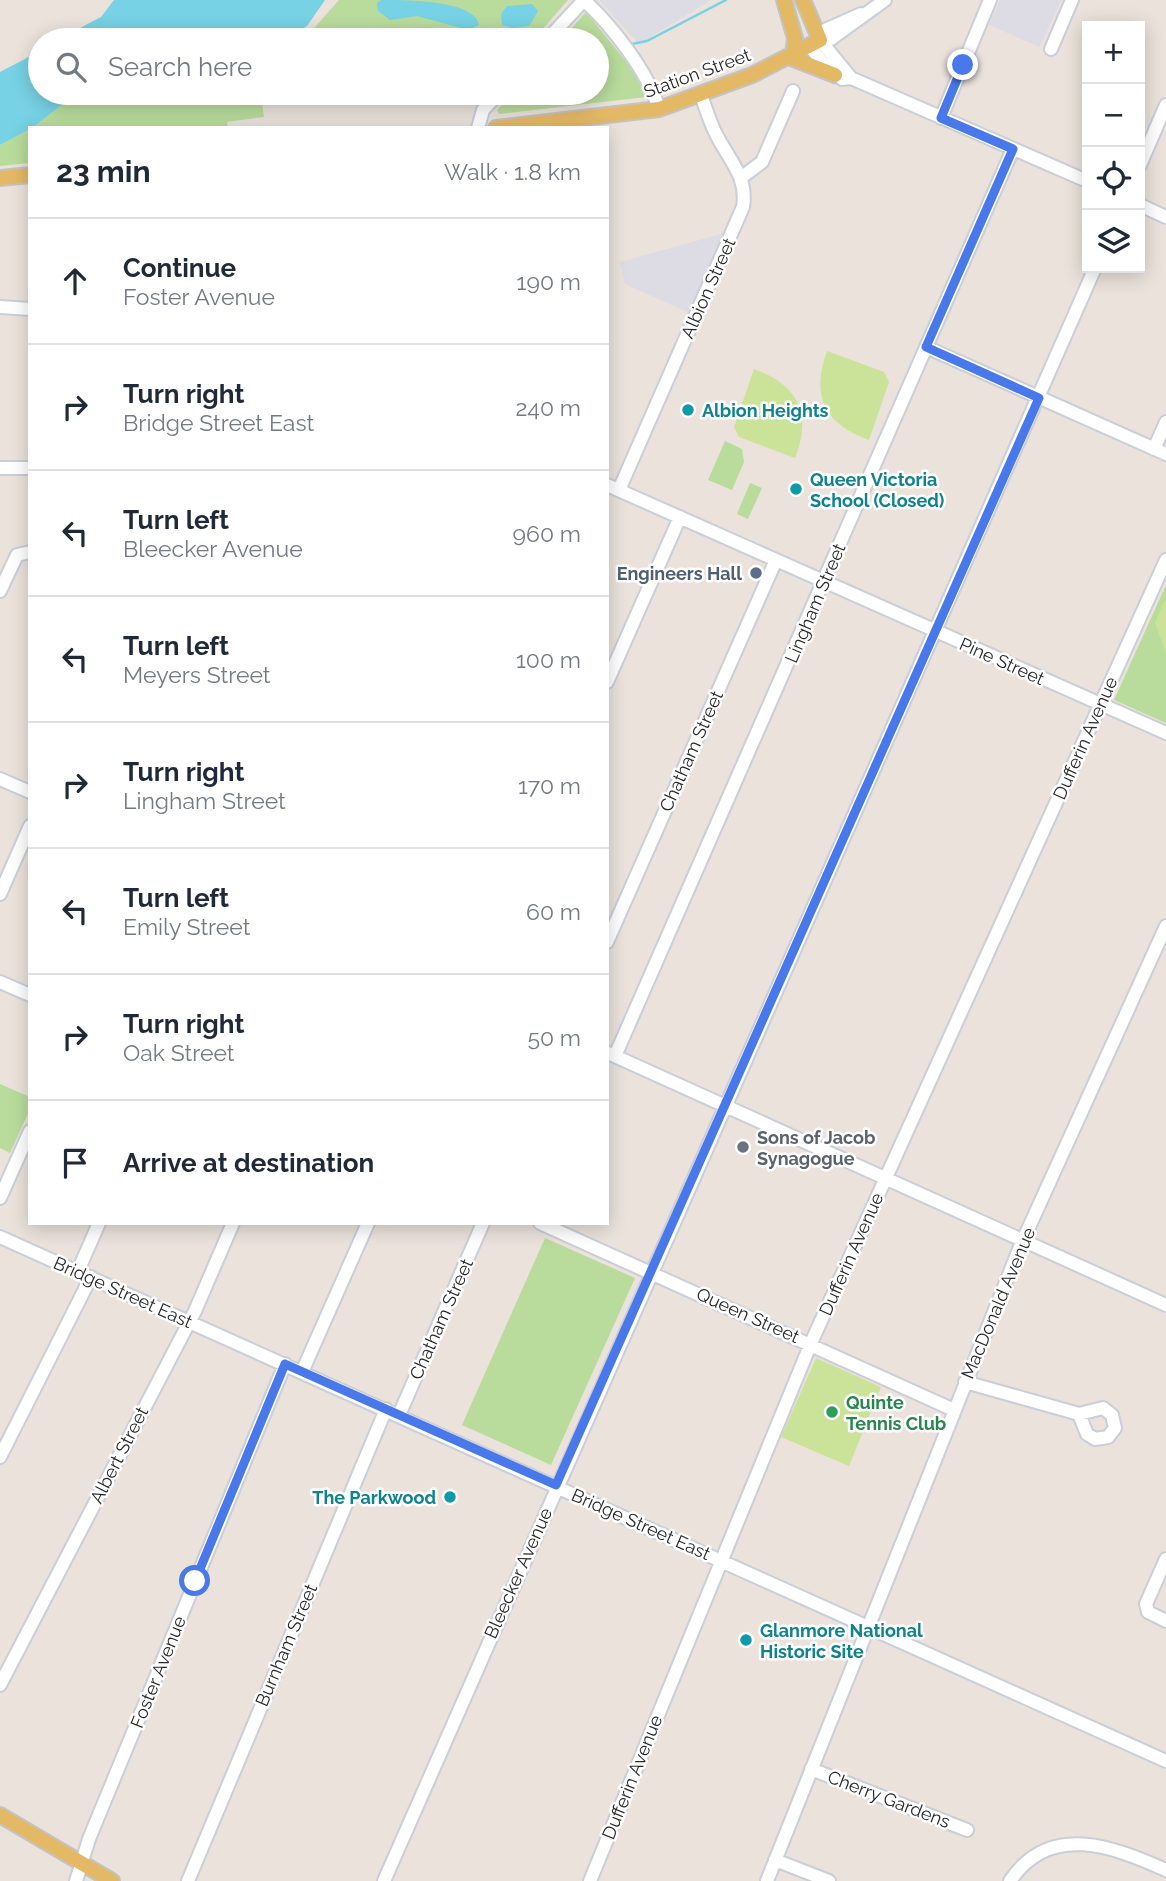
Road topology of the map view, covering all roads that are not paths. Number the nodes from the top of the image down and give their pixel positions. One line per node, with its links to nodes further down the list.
1 (584, 0): 8 (street); 9 (street)
2 (784, 0): 13 (main road)
3 (792, 0): 11 (main road)
4 (803, 0): 11 (main road)
5 (885, 0): 11 (street, Station Street)
6 (990, 0): 21 (street)
7 (1072, 0): 12 (street)
8 (558, 28)
9 (607, 28)
10 (609, 30): 20 (street)
11 (815, 43): 13 (main road, Station Street); 14 (street); 15 (street)
12 (1051, 48)
13 (791, 56): 14 (main road); 17 (main road, Station Street)
14 (835, 75): 15 (street)
15 (851, 78): 21 (street)
16 (793, 91): 27 (street)
17 (701, 95): 20 (main road, Station Street); 27 (street)
18 (488, 105): 22 (street)
19 (1166, 105): 25 (street)
20 (659, 109): 23 (main road, Station Street)
21 (941, 118): 24 (street)
22 (479, 126)
23 (528, 126)
24 (1013, 149): 29 (street); 35 (street, Lingham Street)
25 (1145, 153)
26 (28, 175): 28 (main road)
27 (742, 177): 41 (street, Albion Street)
28 (0, 178)
29 (1082, 179)
30 (1145, 207): 31 (street)
31 (1166, 216)
32 (1093, 273): 36 (street, Bleecker Avenue)
33 (0, 307): 34 (street)
34 (28, 309)
35 (926, 347): 36 (street); 46 (street, Lingham Street)
36 (1039, 398): 38 (street); 48 (street, Bleecker Avenue)
37 (1166, 422): 38 (street)
38 (1160, 452)
39 (0, 468): 40 (street)
40 (28, 468)
41 (613, 488): 42 (street, Pine Street)
42 (680, 517): 44 (street, Pine Street); 49 (street)
43 (24, 554): 47 (street)
44 (775, 560): 46 (street, Pine Street); 57 (street, Chatham Street)
45 (1166, 560): 50 (street, Dufferin Avenue)
46 (824, 582): 48 (street, Pine Street); 60 (street, Lingham Street)
47 (0, 591)
48 (937, 632): 50 (street, Pine Street); 61 (street, Bleecker Avenue)
49 (609, 677)
50 (1100, 705): 51 (street, Pine Street); 63 (street, Dufferin Avenue)
51 (1166, 733)
52 (0, 779): 53 (street)
53 (28, 791)
54 (28, 831): 55 (street)
55 (0, 894)
56 (1166, 926): 71 (street, MacDonald Avenue)
57 (609, 937)
58 (0, 982): 59 (street)
59 (28, 994)
60 (611, 1055): 61 (street)
61 (725, 1105): 63 (street); 73 (street, Bleecker Avenue)
62 (28, 1135): 64 (street)
63 (886, 1178): 71 (street); 77 (street, Dufferin Avenue)
64 (0, 1198)
65 (98, 1225): 72 (street)
66 (232, 1225): 76 (street, Albert Street)
67 (367, 1225): 79 (street)
68 (482, 1225): 84 (street, Chatham Street)
69 (544, 1225): 73 (street, Queen Street)
70 (0, 1237): 72 (street, Bridge Street East)
71 (1023, 1240): 75 (street); 80 (street, MacDonald Avenue)
72 (78, 1271): 74 (street, Bridge Street East)
73 (650, 1273): 77 (street, Queen Street); 86 (street, Bleecker Avenue)
74 (91, 1277): 76 (street, Bridge Street East); 85 (street)
75 (1166, 1305)
76 (189, 1321): 78 (street, Bridge Street East); 91 (street, Albert Street)
77 (811, 1343): 82 (street, Queen Street); 88 (street, Dufferin Avenue)
78 (285, 1364): 79 (street, Bridge Street East); 97 (street, Foster Avenue)
79 (302, 1372): 81 (street, Bridge Street East)
80 (965, 1382): 82 (street, MacDonald Avenue); 83 (street)
81 (386, 1409): 84 (street, Bridge Street East); 101 (street, Burnham Street)
82 (954, 1410): 90 (street, MacDonald Avenue)
83 (1079, 1414)
84 (399, 1415): 86 (street, Bridge Street East)
85 (0, 1457)
86 (556, 1485): 88 (street, Bridge Street East); 102 (street, Bleecker Avenue)
87 (1166, 1559): 89 (street)
88 (720, 1560): 90 (street, Bridge Street East); 103 (street, Dufferin Avenue)
89 (1166, 1621)
90 (867, 1625): 92 (street, Bridge Street East); 93 (street, MacDonald Avenue)
91 (0, 1685)
92 (1166, 1761)
93 (811, 1769): 95 (street, Cherry Gardens); 96 (street, MacDonald Avenue)
94 (0, 1815): 97 (main road)
95 (967, 1830)
96 (775, 1860): 104 (street, MacDonald Avenue); 105 (street)
97 (81, 1864): 99 (street, Foster Avenue); 100 (main road)
98 (1166, 1870): 106 (street)
99 (76, 1881)
100 (112, 1881)
101 (188, 1881)
102 (384, 1881)
103 (590, 1881)
104 (767, 1881)
105 (829, 1881)
106 (1010, 1881)

